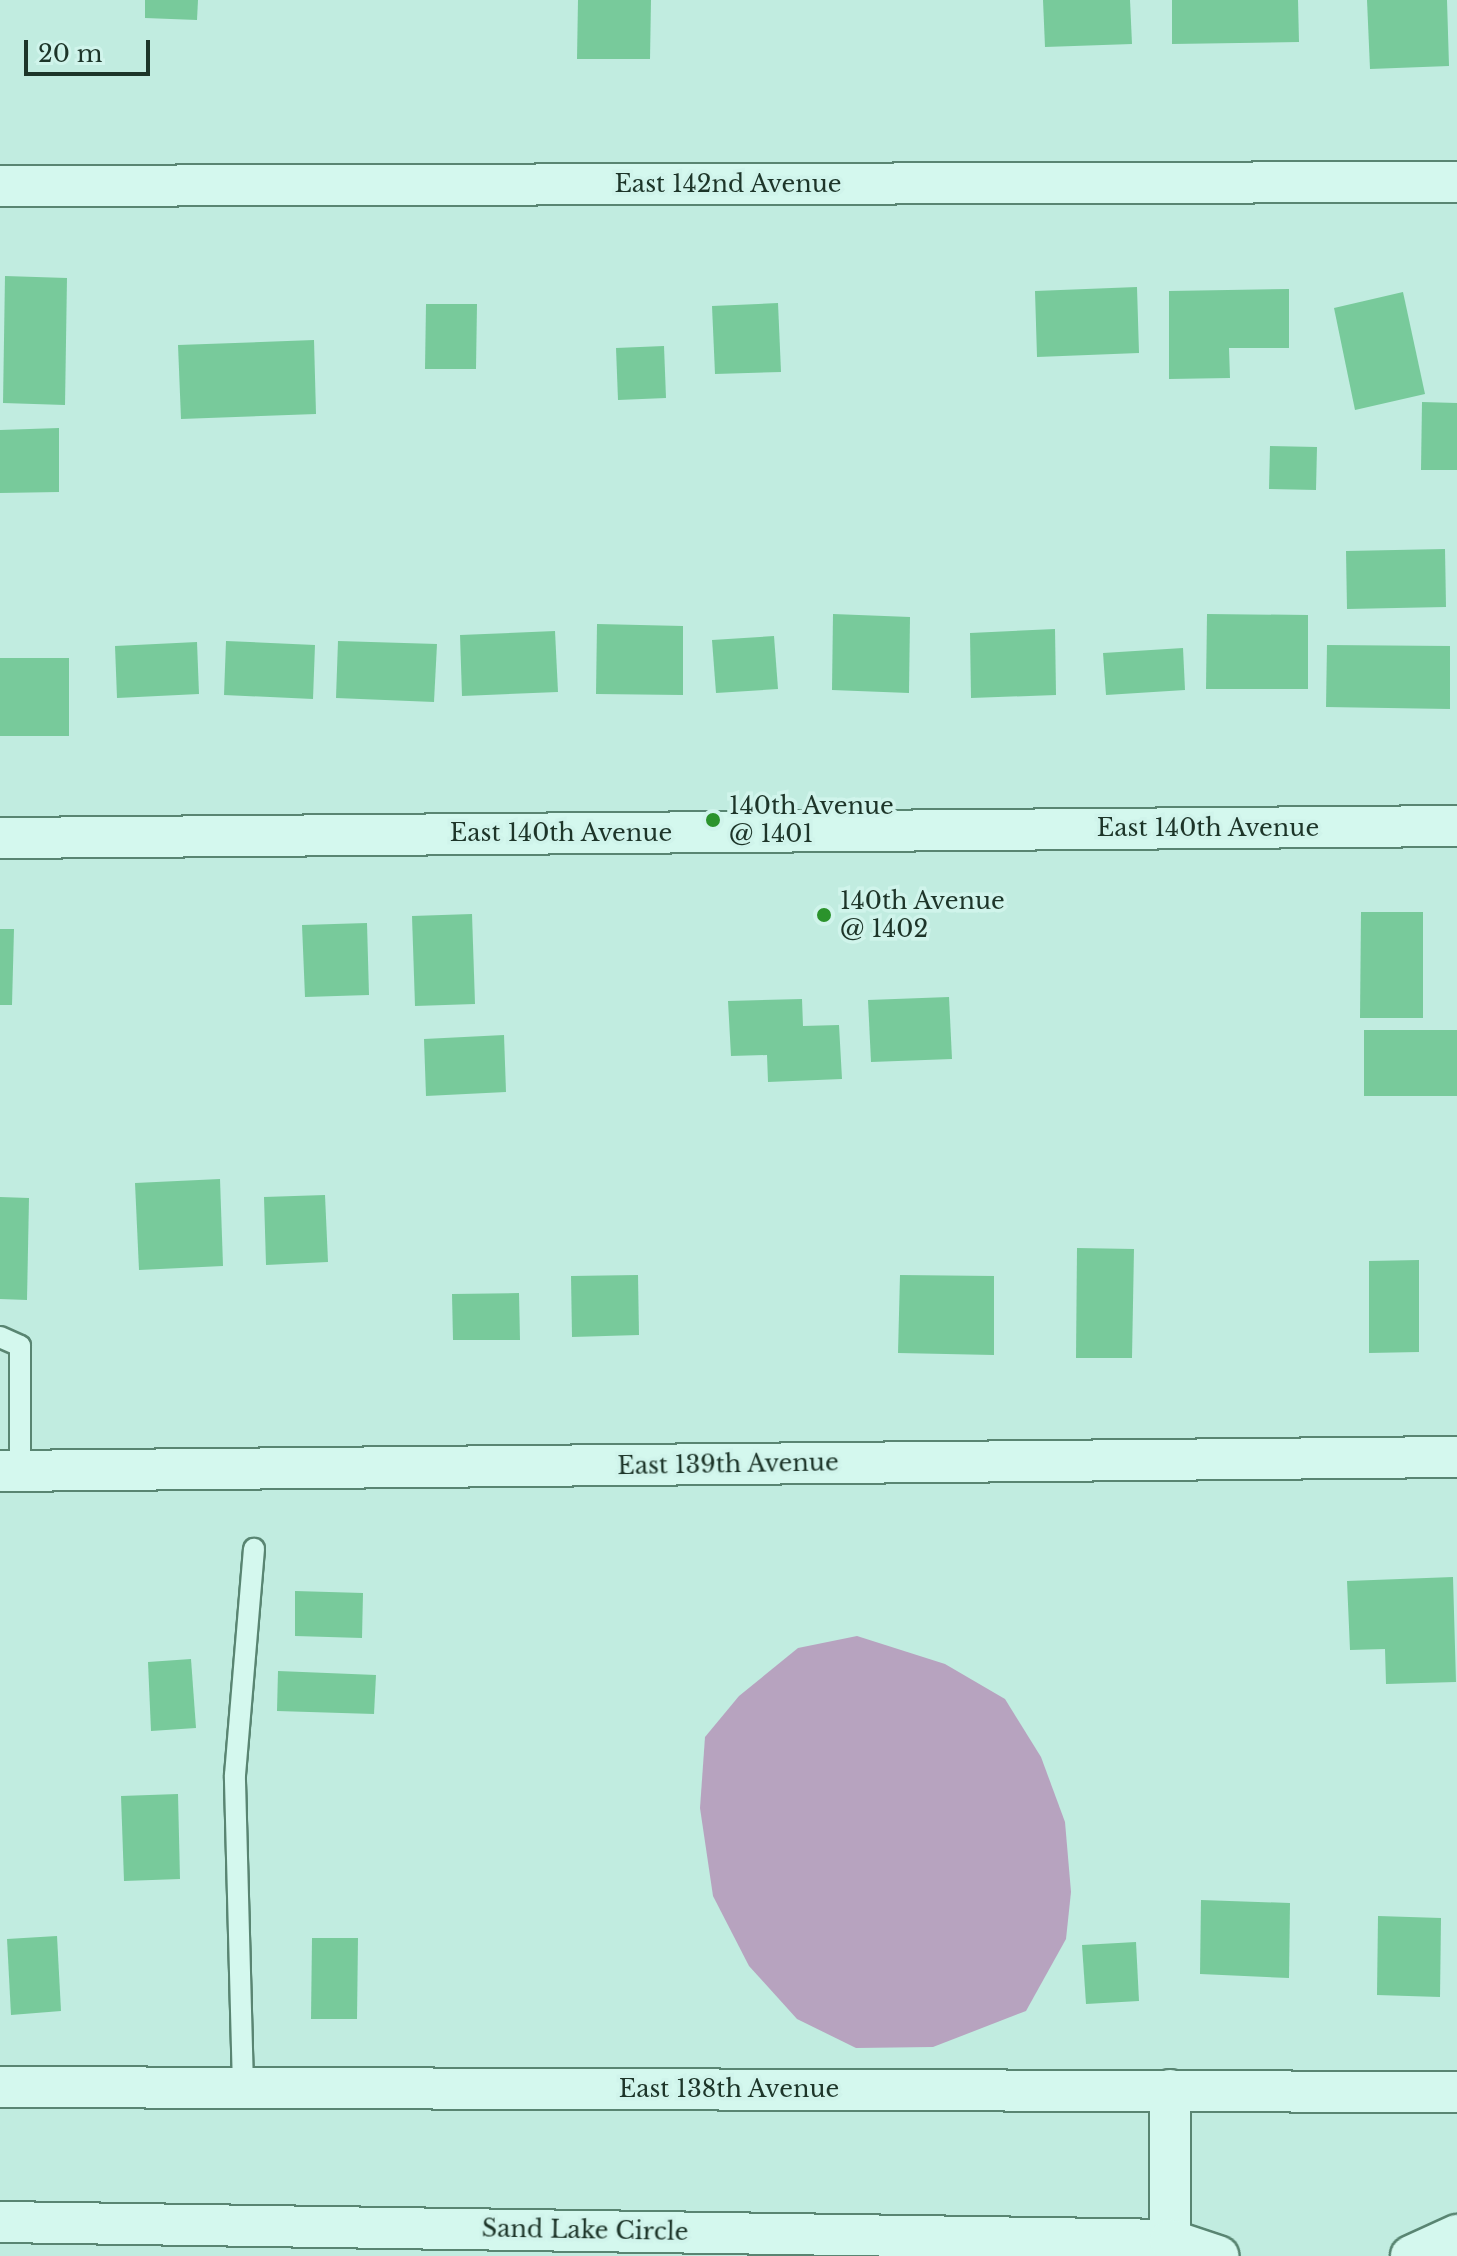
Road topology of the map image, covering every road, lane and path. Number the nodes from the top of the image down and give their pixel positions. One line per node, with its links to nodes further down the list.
1 (1457, 182): 2 (street, East 142nd Avenue)
2 (0, 186)
3 (1457, 826): 4 (street, East 140th Avenue)
4 (0, 838)
5 (0, 1337): 7 (lane)
6 (1457, 1457): 7 (street, East 139th Avenue)
7 (10, 1471)
8 (254, 1549): 10 (lane)
9 (0, 2087): 10 (street, East 138th Avenue)
10 (243, 2087): 11 (street, East 138th Avenue)
11 (1170, 2090): 12 (street, East 138th Avenue); 15 (street)
12 (1457, 2092)
13 (0, 2222): 16 (street, Sand Lake Circle)
14 (1457, 2235): 18 (street)
15 (1170, 2240): 16 (street, Sand Lake Circle); 17 (street, Sand Lake Circle)
16 (515, 2242)
17 (1218, 2256)
18 (1411, 2256)

